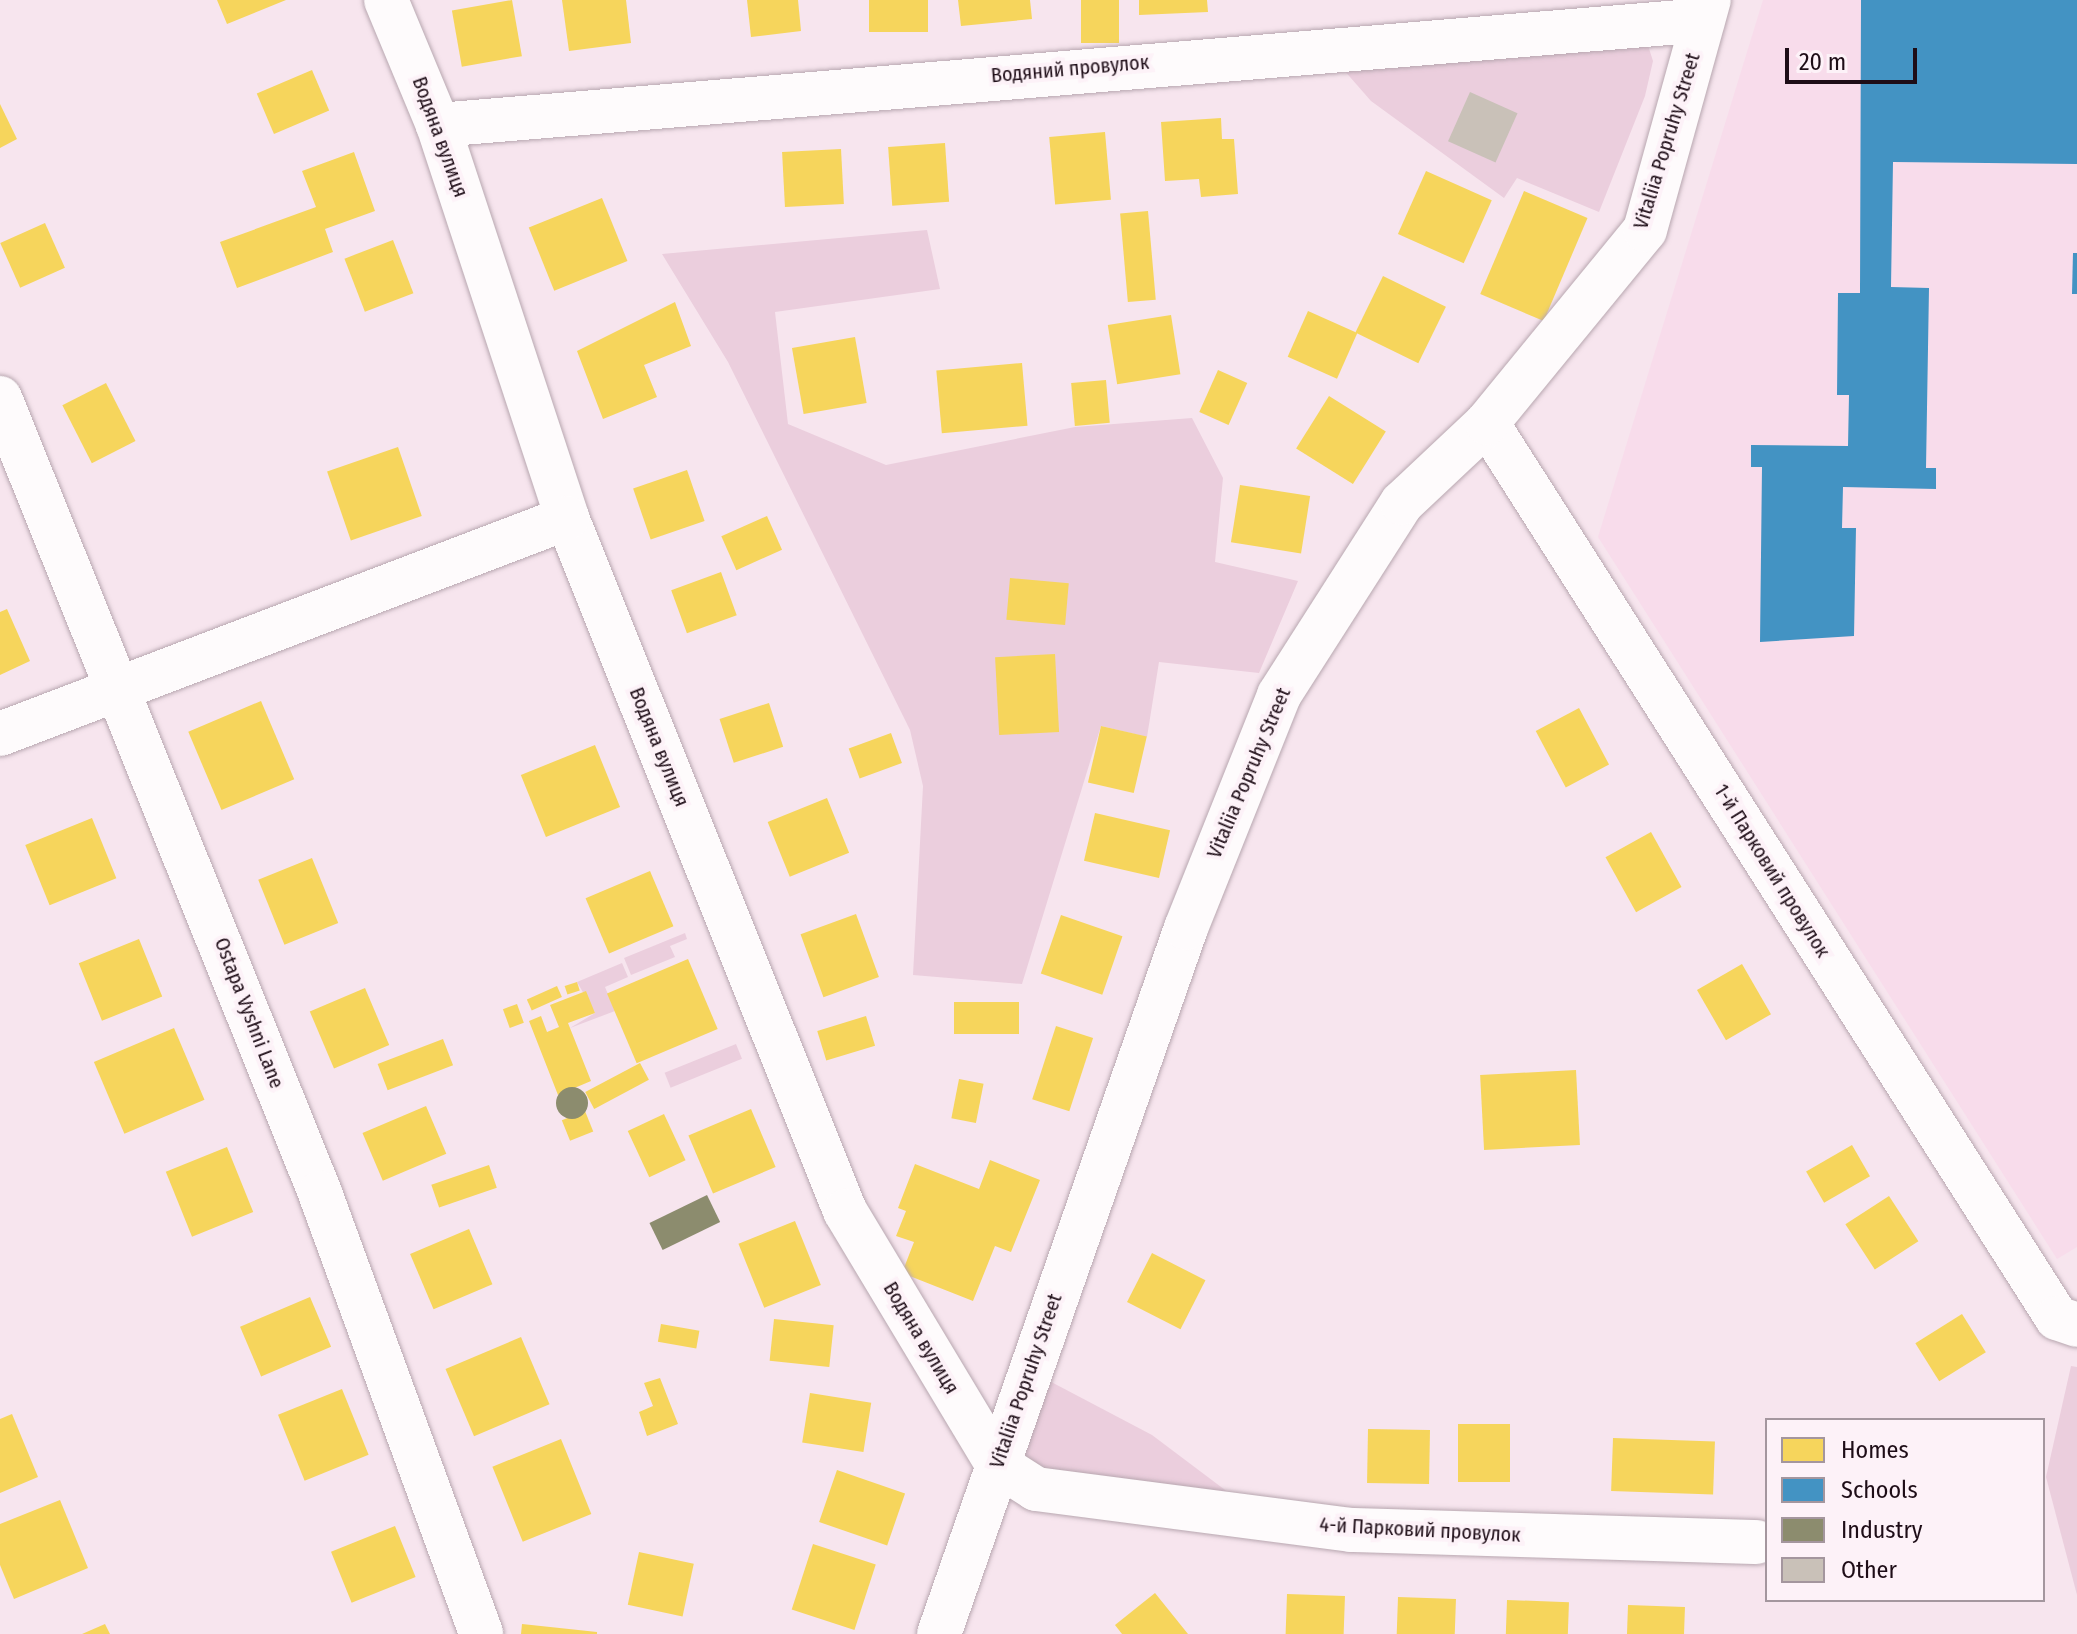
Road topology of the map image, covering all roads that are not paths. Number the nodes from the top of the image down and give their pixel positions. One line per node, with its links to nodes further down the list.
1 (386, 0): 3 (street, Водяна вулиця)
2 (1706, 10): 3 (street, Водяний провулок); 5 (street, Vitaliia Popruhy Street)
3 (438, 125): 6 (street, Водяна вулиця)
4 (0, 398): 7 (street, Ostapa Vyshni Lane)
5 (1487, 423): 9 (street, 1-й Парковий провулок); 10 (street, Vitaliia Popruhy Street)
6 (567, 518): 7 (street); 10 (street, Водяна вулиця)
7 (120, 683): 8 (street); 12 (street, Ostapa Vyshni Lane)
8 (0, 734)
9 (2067, 1322)
10 (997, 1464): 11 (street, 4-й Парковий провулок); 13 (street, Vitaliia Popruhy Street)
11 (1757, 1542)
12 (481, 1634)
13 (939, 1634)

